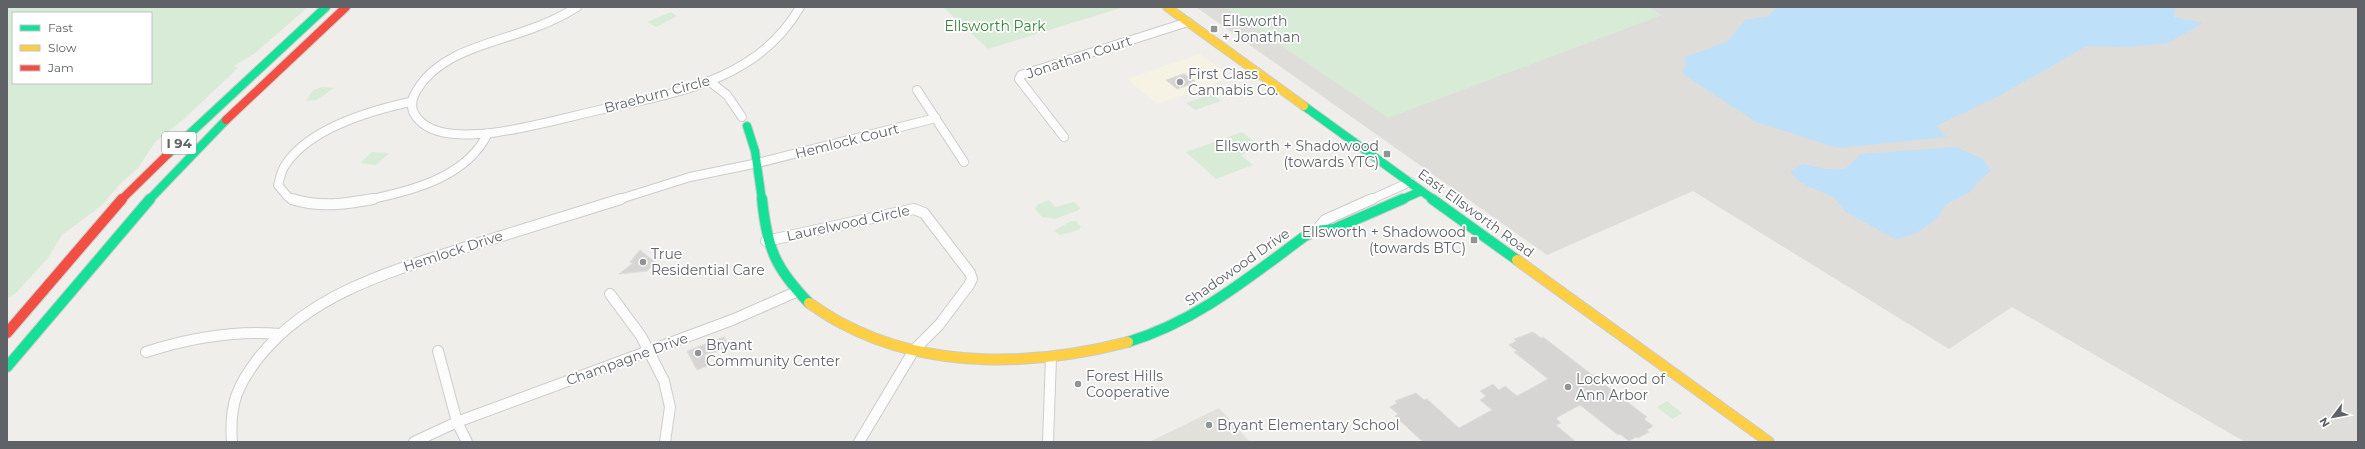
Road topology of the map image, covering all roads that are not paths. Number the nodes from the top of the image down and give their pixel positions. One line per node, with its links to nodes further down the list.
1 (326, 7): 23 (main road, I 94)
2 (346, 7): 30 (main road, I 94)
3 (577, 7): 9 (street)
4 (800, 7): 7 (street, Braeburn Circle)
5 (1167, 7): 6 (main road, East Ellsworth Road)
6 (1188, 22): 14 (street, Jonathan Court); 17 (main road, East Ellsworth Road)
7 (710, 81): 10 (street); 13 (street, Braeburn Circle)
8 (917, 90): 11 (street)
9 (410, 102): 13 (street, Braeburn Circle); 13 (street)
10 (742, 117)
11 (936, 118): 15 (street); 16 (street, Hemlock Court)
12 (747, 126): 16 (main road, Shadowood Drive)
13 (488, 133)
14 (1064, 136)
15 (964, 162)
16 (758, 163): 20 (main road, Shadowood Drive); 24 (street, Hemlock Drive)
17 (1410, 182): 18 (main road, East Ellsworth Road); 19 (street, Shadowood Drive)
18 (1421, 191): 19 (main road, Shadowood Drive); 38 (main road, East Ellsworth Road)
19 (1316, 231): 29 (main road, Shadowood Drive)
20 (766, 240): 21 (main road, Shadowood Drive); 25 (street, Laurelwood Circle)
21 (796, 292): 25 (main road, Shadowood Drive); 27 (street, Champagne Drive)
22 (610, 294): 27 (street)
23 (7, 333)
24 (279, 334): 28 (street); 32 (street, Hemlock Drive)
25 (914, 350): 29 (main road, Shadowood Drive); 36 (street)
26 (438, 351): 31 (street)
27 (649, 351): 31 (street, Champagne Drive); 35 (street)
28 (146, 352)
29 (1051, 357): 37 (street)
30 (7, 367)
31 (457, 422): 33 (street, Champagne Drive); 34 (street)
32 (232, 442)
33 (414, 442)
34 (467, 442)
35 (665, 442)
36 (859, 442)
37 (1048, 442)
38 (1769, 442)

